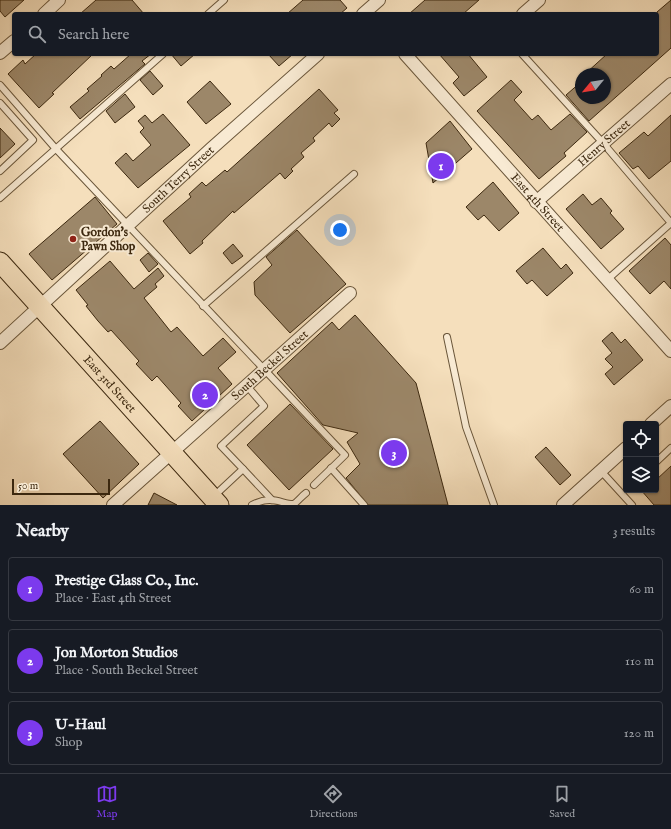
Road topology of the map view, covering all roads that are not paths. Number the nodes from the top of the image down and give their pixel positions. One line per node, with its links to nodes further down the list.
1 (59, 0): 6 (street)
2 (224, 0): 7 (lane)
3 (379, 0): 5 (street)
4 (539, 0): 8 (street)
5 (367, 9)
6 (46, 12)
7 (210, 12)
8 (525, 12)
9 (12, 43): 10 (street)
10 (0, 53)
11 (161, 56): 21 (lane)
12 (316, 56): 27 (street, South Terry Street)
13 (407, 56): 25 (street, East 4th Street)
14 (524, 56): 20 (lane)
15 (671, 84): 20 (street, Henry Street)
16 (1, 89): 18 (lane)
17 (0, 103): 19 (lane)
18 (41, 132): 19 (lane); 21 (lane)
19 (33, 140): 22 (lane)
20 (603, 143): 25 (street, Henry Street); 26 (lane)
21 (56, 149): 24 (lane); 27 (lane)
22 (0, 170)
23 (354, 174): 32 (lane)
24 (0, 198)
25 (536, 202): 29 (street, East 4th Street)
26 (671, 223): 29 (lane)
27 (129, 226): 31 (street, South Terry Street); 32 (lane)
28 (0, 262): 31 (main road, East 3rd Street)
29 (608, 279): 35 (street, East 4th Street)
30 (350, 293): 36 (street, South Beckel Street)
31 (40, 306): 34 (street, South Terry Street); 42 (main road, East 3rd Street)
32 (203, 306): 36 (lane)
33 (447, 338): 57 (lane)
34 (0, 343)
35 (671, 351)
36 (264, 370): 37 (street, South Beckel Street); 44 (lane)
37 (247, 386): 42 (street, South Beckel Street); 45 (lane)
38 (671, 406): 39 (street)
39 (655, 421)
40 (671, 448): 43 (lane)
41 (623, 451): 46 (street)
42 (172, 453): 52 (main road, East 3rd Street); 53 (street, South Beckel Street)
43 (659, 459)
44 (331, 468): 47 (lane); 56 (lane)
45 (243, 469): 51 (lane); 52 (lane)
46 (601, 471): 48 (lane); 58 (street)
47 (314, 485)
48 (623, 491)
49 (306, 493): 55 (lane)
50 (624, 493): 59 (lane)
51 (272, 500): 54 (lane); 55 (lane)
52 (216, 501)
53 (113, 505)
54 (252, 505)
55 (294, 505)
56 (364, 505)
57 (494, 505)
58 (563, 505)
59 (632, 505)

